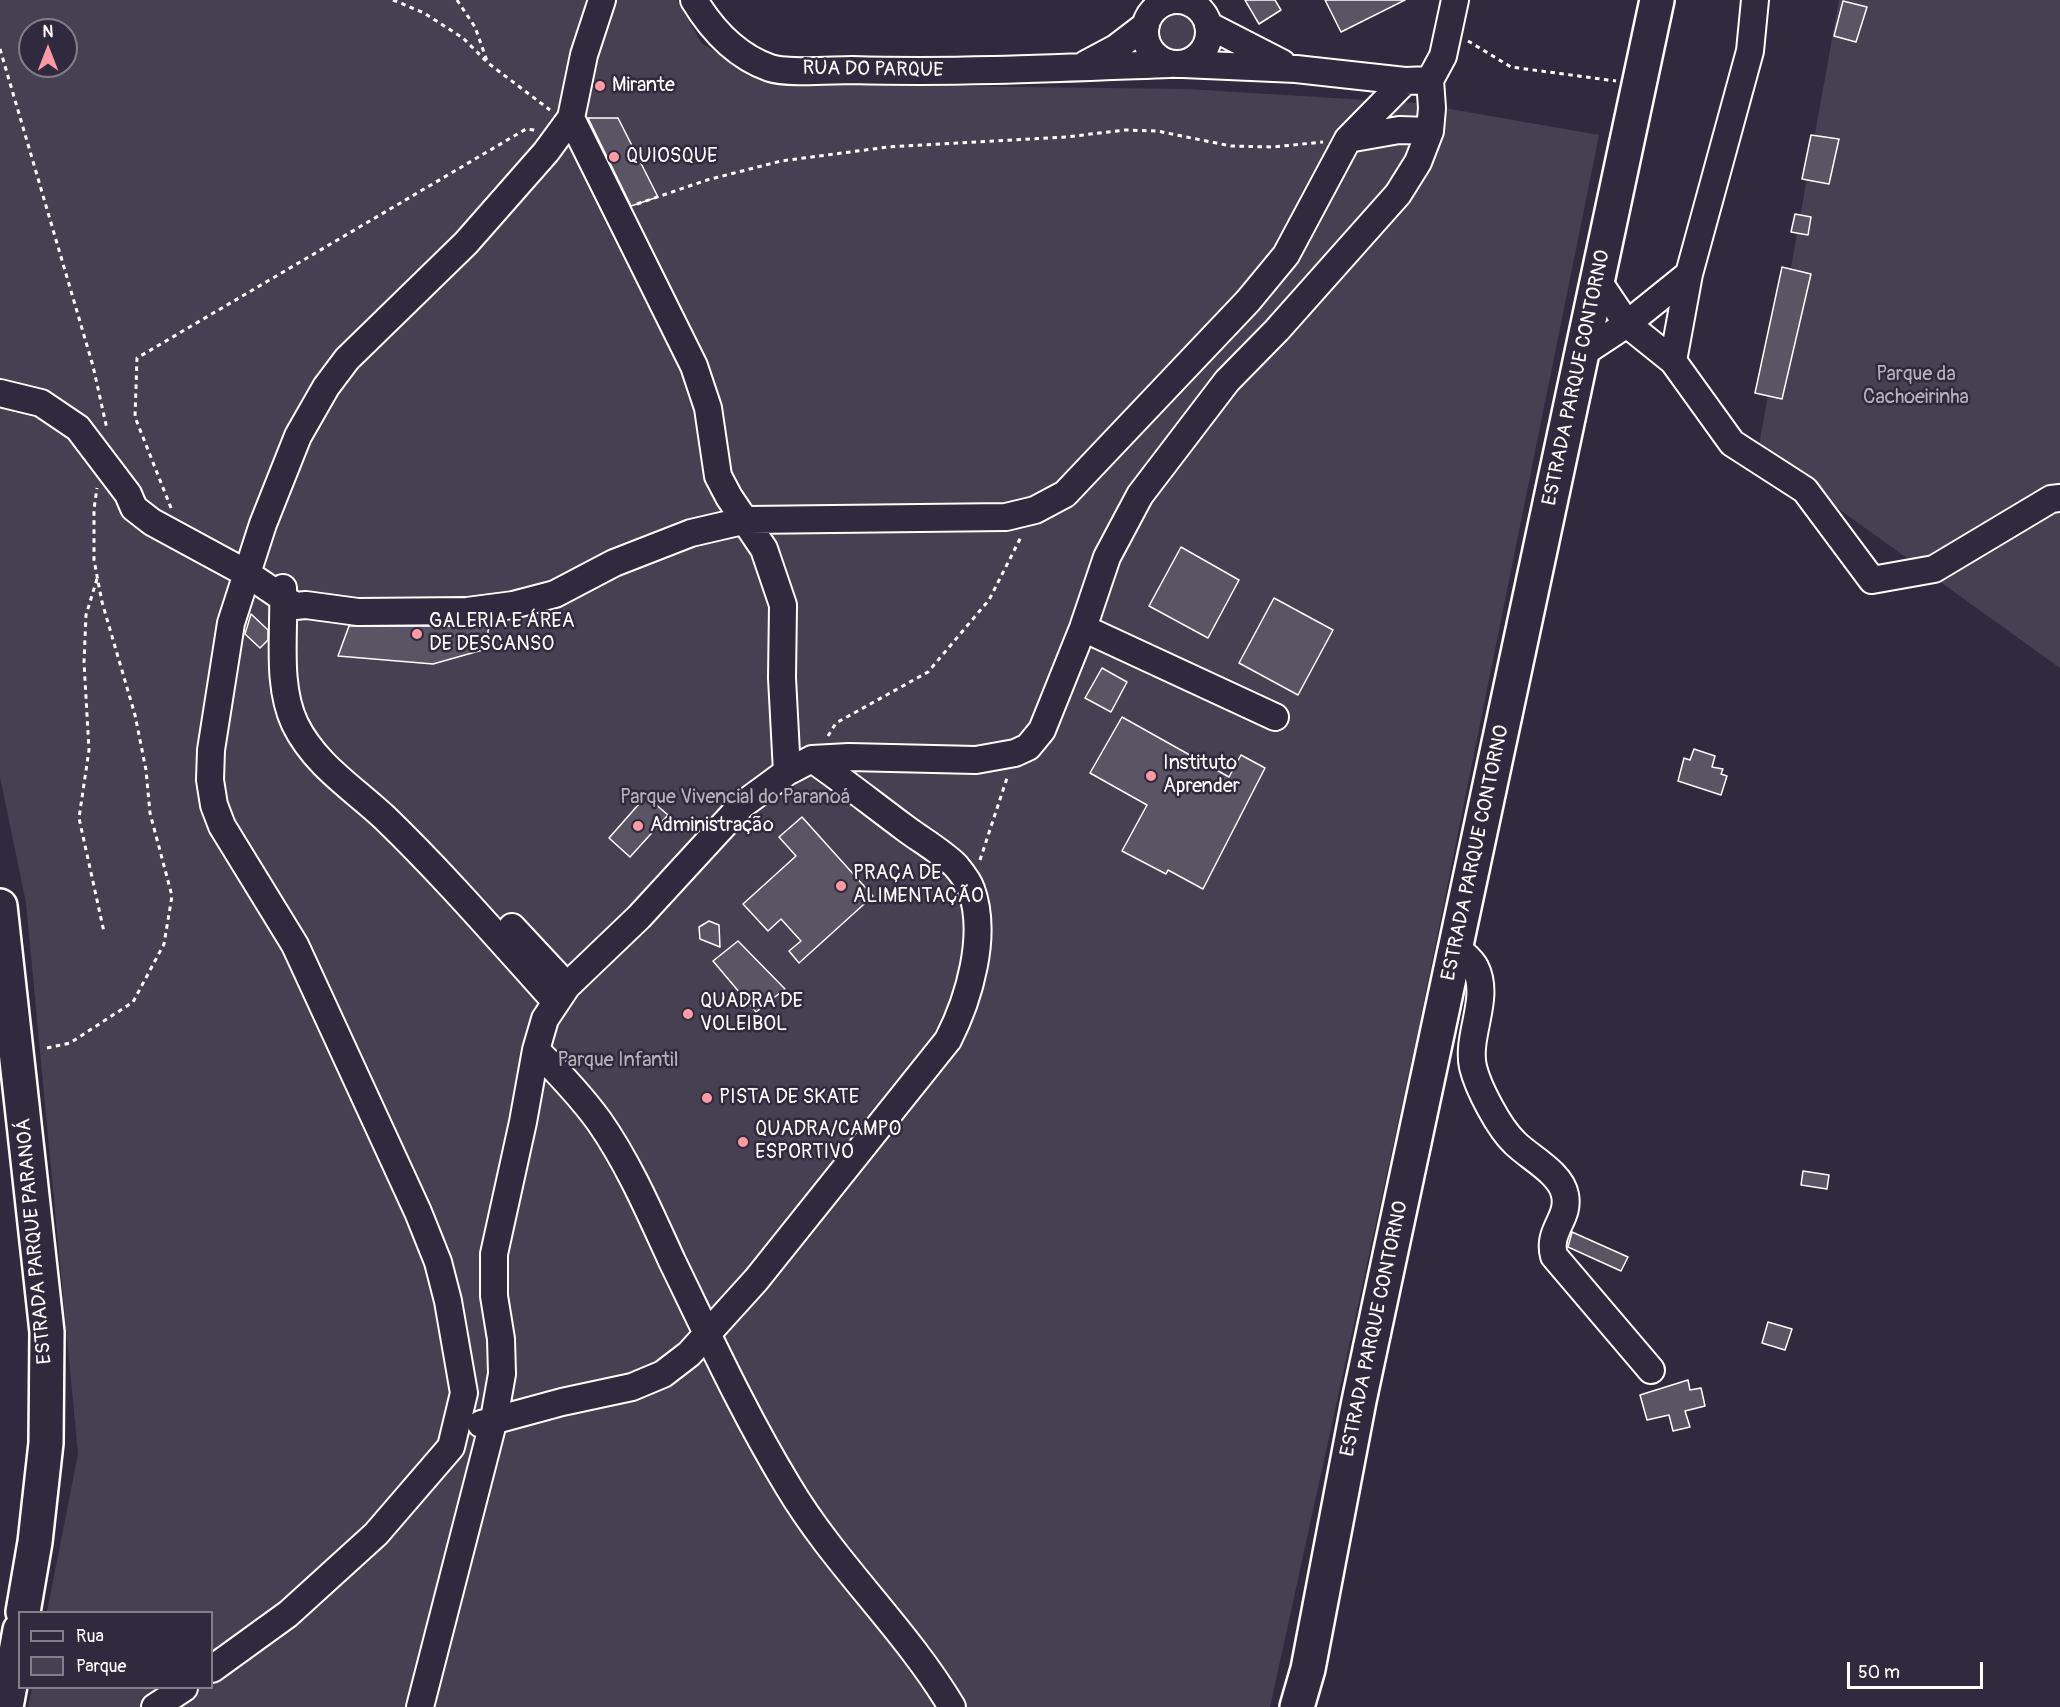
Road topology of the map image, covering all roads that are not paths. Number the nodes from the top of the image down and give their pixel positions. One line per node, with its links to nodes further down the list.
1 (602, 0): 12 (street)
2 (694, 0): 9 (street, RUA DO PARQUE)
3 (1455, 0): 11 (street)
4 (1657, 0): 16 (main road, ESTRADA PARQUE CONTORNO)
5 (1755, 0): 15 (street)
6 (1150, 13): 7 (street); 8 (street); 9 (street, RUA DO PARQUE)
7 (1202, 13): 8 (street); 10 (street)
8 (1177, 64): 9 (street, RUA DO PARQUE); 10 (street, RUA DO PARQUE)
9 (1081, 67)
10 (1296, 69): 11 (street)
11 (1417, 80): 13 (street); 14 (street)
12 (565, 126): 23 (street); 24 (street)
13 (1430, 131): 14 (street); 26 (street)
14 (1348, 139): 23 (street)
15 (1689, 274): 17 (street); 19 (street)
16 (1598, 281): 17 (street); 18 (main road, ESTRADA PARQUE CONTORNO)
17 (1627, 324): 18 (street); 19 (street)
18 (1583, 353): 31 (main road, ESTRADA PARQUE CONTORNO)
19 (1674, 361): 22 (street)
20 (0, 393): 21 (street)
21 (128, 494): 24 (street); 24 (street)
22 (2060, 498)
23 (747, 520): 25 (street); 29 (street)
24 (248, 568): 25 (street); 36 (street)
25 (292, 599): 32 (street)
26 (1083, 628): 27 (street); 28 (street)
27 (1275, 717)
28 (812, 759): 29 (street); 34 (street)
29 (787, 772): 32 (street)
30 (0, 906): 39 (main road, ESTRADA PARQUE PARANOÁ)
31 (1456, 947): 35 (street); 47 (main road, ESTRADA PARQUE CONTORNO)
32 (562, 994): 33 (street)
33 (536, 1050): 34 (street); 37 (street)
34 (707, 1334): 37 (street); 46 (street)
35 (1651, 1370)
36 (464, 1393): 37 (street); 38 (street)
37 (487, 1422): 38 (street); 45 (street)
38 (450, 1446): 41 (street)
39 (23, 1611)
40 (18, 1641): 43 (main road)
41 (213, 1668)
42 (182, 1689): 44 (street)
43 (6, 1707)
44 (155, 1707)
45 (420, 1707)
46 (952, 1707)
47 (1297, 1707)

